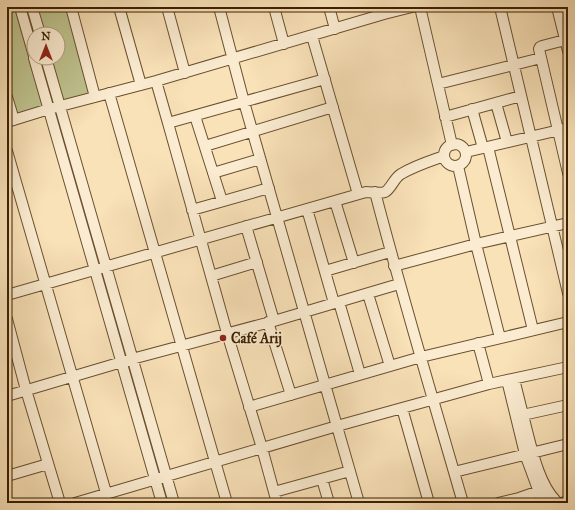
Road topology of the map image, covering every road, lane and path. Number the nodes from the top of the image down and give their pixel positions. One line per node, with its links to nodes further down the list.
1 (20, 7): 15 (street)
2 (32, 7): 14 (street)
3 (71, 7): 34 (street)
4 (119, 7): 30 (street)
5 (167, 7): 26 (street)
6 (219, 7): 22 (street)
7 (274, 7): 19 (street)
8 (329, 7): 16 (street)
9 (412, 7): 13 (street)
10 (420, 7): 29 (street)
11 (500, 7): 25 (street)
12 (557, 7): 17 (street)
13 (384, 11): 16 (street)
14 (38, 26)
15 (26, 28)
16 (335, 29): 18 (street)
17 (565, 33): 20 (street); 21 (street)
18 (312, 36): 19 (street); 27 (street)
19 (284, 44): 22 (street)
20 (568, 51)
21 (541, 58): 25 (street); 45 (street)
22 (232, 59): 26 (street); 35 (street)
23 (37, 66): 39 (street)
24 (48, 66): 37 (street)
25 (514, 66): 29 (street); 32 (street)
26 (185, 73): 28 (street)
27 (325, 79): 35 (street); 38 (street)
28 (156, 81): 30 (street); 44 (street)
29 (438, 84): 42 (street)
30 (141, 85): 31 (street)
31 (109, 93): 34 (street); 73 (street)
32 (521, 96): 36 (street); 47 (street)
33 (7, 97): 43 (street)
34 (95, 97): 37 (street)
35 (244, 102): 41 (street); 46 (street)
36 (496, 103): 40 (street); 48 (street)
37 (60, 107): 39 (street); 77 (street)
38 (333, 107): 46 (street); 61 (street)
39 (49, 109): 43 (street); 79 (street)
40 (472, 109): 42 (street); 51 (street)
41 (195, 116): 44 (street); 50 (street)
42 (445, 116): 49 (street)
43 (10, 121)
44 (168, 124): 65 (street)
45 (563, 129): 47 (street); 57 (street)
46 (252, 131): 50 (street); 55 (street)
47 (530, 137): 48 (street); 69 (street)
48 (507, 142): 51 (street)
49 (452, 145): 53 (street); 54 (street)
50 (205, 146): 58 (street)
51 (485, 148): 53 (street); 70 (street)
52 (7, 151): 82 (street)
53 (466, 152): 56 (street)
54 (444, 156): 56 (street); 60 (street)
55 (260, 159): 58 (street); 59 (street)
56 (458, 166): 72 (street)
57 (567, 168)
58 (213, 173): 62 (street)
59 (269, 188): 62 (street); 66 (street)
60 (375, 192): 61 (street); 74 (street)
61 (358, 194): 63 (street)
62 (222, 201): 65 (street)
63 (335, 201): 64 (street); 76 (street)
64 (307, 209): 66 (street); 80 (street)
65 (192, 210): 71 (street)
66 (277, 218): 68 (street); 88 (street)
67 (568, 222): 69 (street)
68 (246, 226): 71 (street); 75 (street)
69 (552, 226): 70 (street); 84 (street)
70 (509, 236): 72 (street); 92 (street)
71 (201, 239): 73 (street); 81 (street)
72 (476, 244): 78 (street); 95 (street)
73 (155, 252): 77 (street); 97 (street)
74 (390, 252): 76 (street); 78 (street)
75 (257, 262): 81 (street); 90 (street)
76 (354, 263): 80 (street)
77 (106, 266): 79 (street); 100 (street)
78 (394, 266): 83 (street)
79 (95, 270): 82 (street); 101 (street)
80 (325, 271): 87 (street)
81 (211, 276): 94 (street)
82 (46, 284): 86 (street); 105 (street)
83 (399, 284): 85 (street); 99 (street)
84 (568, 293)
85 (368, 294): 87 (street); 102 (street)
86 (7, 295)
87 (337, 302): 88 (street); 104 (street)
88 (304, 312): 90 (street); 107 (street)
89 (7, 319): 93 (street)
90 (271, 321): 94 (street); 110 (street)
91 (568, 322): 92 (street)
92 (533, 330): 95 (street)
93 (9, 333): 98 (street)
94 (227, 333): 97 (street); 114 (street)
95 (500, 338): 96 (street)
96 (478, 343): 99 (street); 108 (street)
97 (182, 346): 100 (street); 121 (street)
98 (12, 356): 109 (street)
99 (421, 357): 102 (street); 112 (street)
100 (132, 359): 101 (street); 126 (street)
101 (121, 362): 105 (street); 128 (street)
102 (390, 366): 104 (street)
103 (568, 367): 106 (street)
104 (360, 374): 107 (street)
105 (72, 377): 109 (street); 131 (street)
106 (511, 379): 108 (street); 116 (street)
107 (325, 384): 110 (street); 117 (street)
108 (489, 384): 112 (street)
109 (26, 390): 111 (street); 122 (street)
110 (290, 394): 114 (street)
111 (7, 396)
112 (433, 399): 115 (street); 124 (street)
113 (568, 405): 116 (street)
114 (249, 407): 119 (street)
115 (402, 408): 117 (street); 141 (street)
116 (520, 416): 120 (street)
117 (337, 426): 119 (street); 123 (street)
118 (568, 446): 120 (street)
119 (262, 448): 121 (street); 130 (street)
120 (529, 453): 124 (street); 129 (street)
121 (216, 462): 126 (street); 137 (street)
122 (48, 464): 125 (street); 133 (street)
123 (350, 471): 127 (street); 140 (street)
124 (454, 472): 142 (street)
125 (8, 473)
126 (166, 476): 128 (street); 136 (street)
127 (322, 479): 130 (street); 139 (street)
128 (155, 480): 131 (street); 135 (street)
129 (542, 490): 143 (street); 144 (street); 145 (street)
130 (274, 492): 138 (street)
131 (108, 498): 134 (street)
132 (568, 501): 145 (street)
133 (60, 503)
134 (75, 503)
135 (162, 503)
136 (174, 503)
137 (227, 503)
138 (277, 503)
139 (329, 503)
140 (359, 503)
141 (429, 503)
142 (462, 503)
143 (498, 503)
144 (543, 503)
145 (557, 503)

